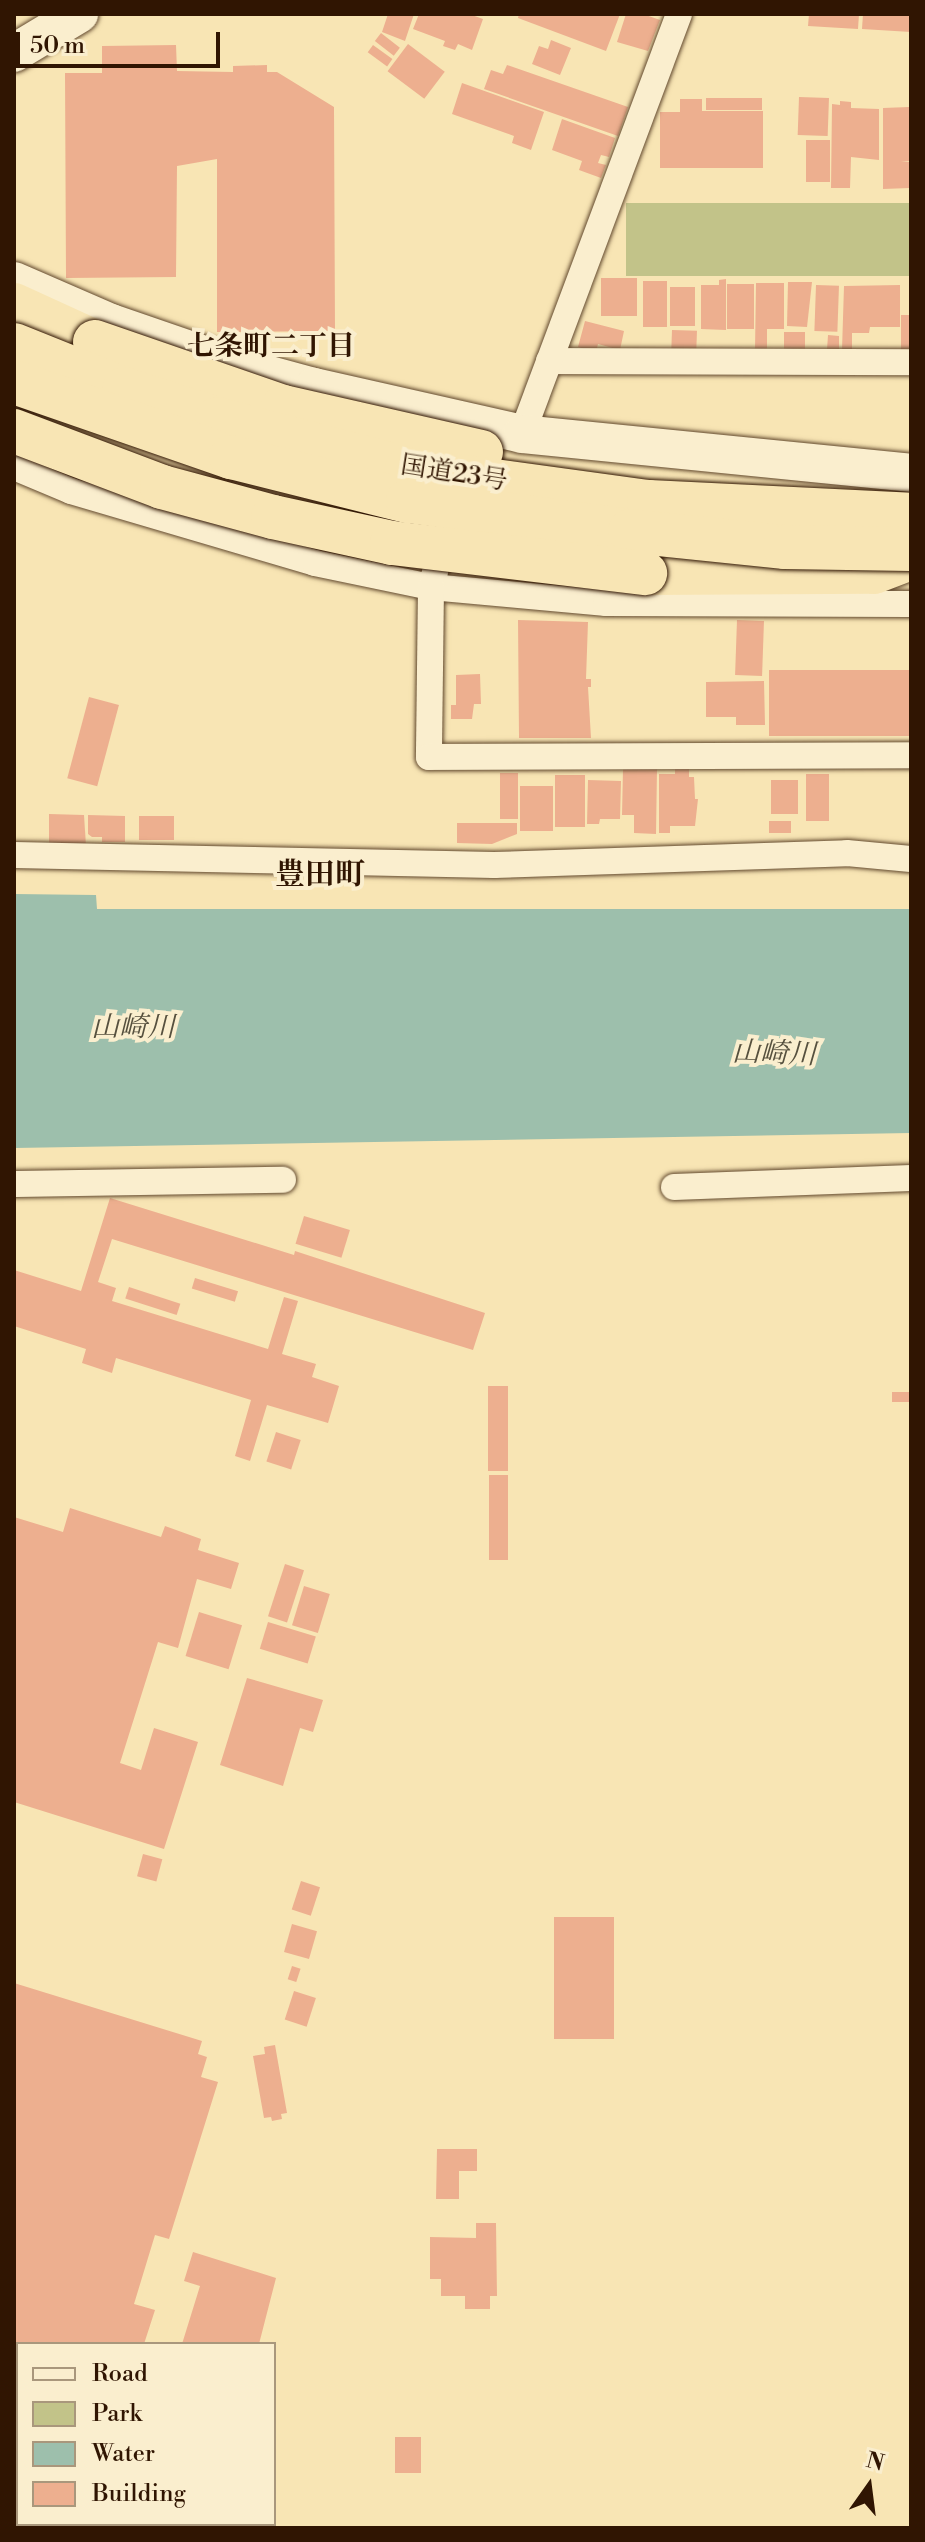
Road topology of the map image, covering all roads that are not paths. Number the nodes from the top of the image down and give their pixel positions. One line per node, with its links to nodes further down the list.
1 (79, 14): 3 (street)
2 (679, 14): 7 (street)
3 (14, 53)
4 (14, 281): 10 (street)
5 (14, 305): 15 (highway, bridge)
6 (14, 345): 16 (highway, 国道23号, bridge)
7 (549, 361): 8 (street); 12 (street)
8 (911, 362)
9 (14, 382): 17 (highway, 国道23号, bridge)
10 (476, 424): 12 (street); 19 (street)
11 (14, 431): 18 (highway, bridge)
12 (522, 434): 14 (street)
13 (14, 467): 19 (street)
14 (911, 473)
15 (911, 508)
16 (911, 515)
17 (911, 549)
18 (911, 558)
19 (431, 587): 20 (street); 21 (street)
20 (911, 604)
21 (911, 755)
22 (14, 855): 23 (street)
23 (911, 859)
24 (911, 1178): 27 (street)
25 (283, 1180): 26 (street)
26 (14, 1184)
27 (674, 1187)

